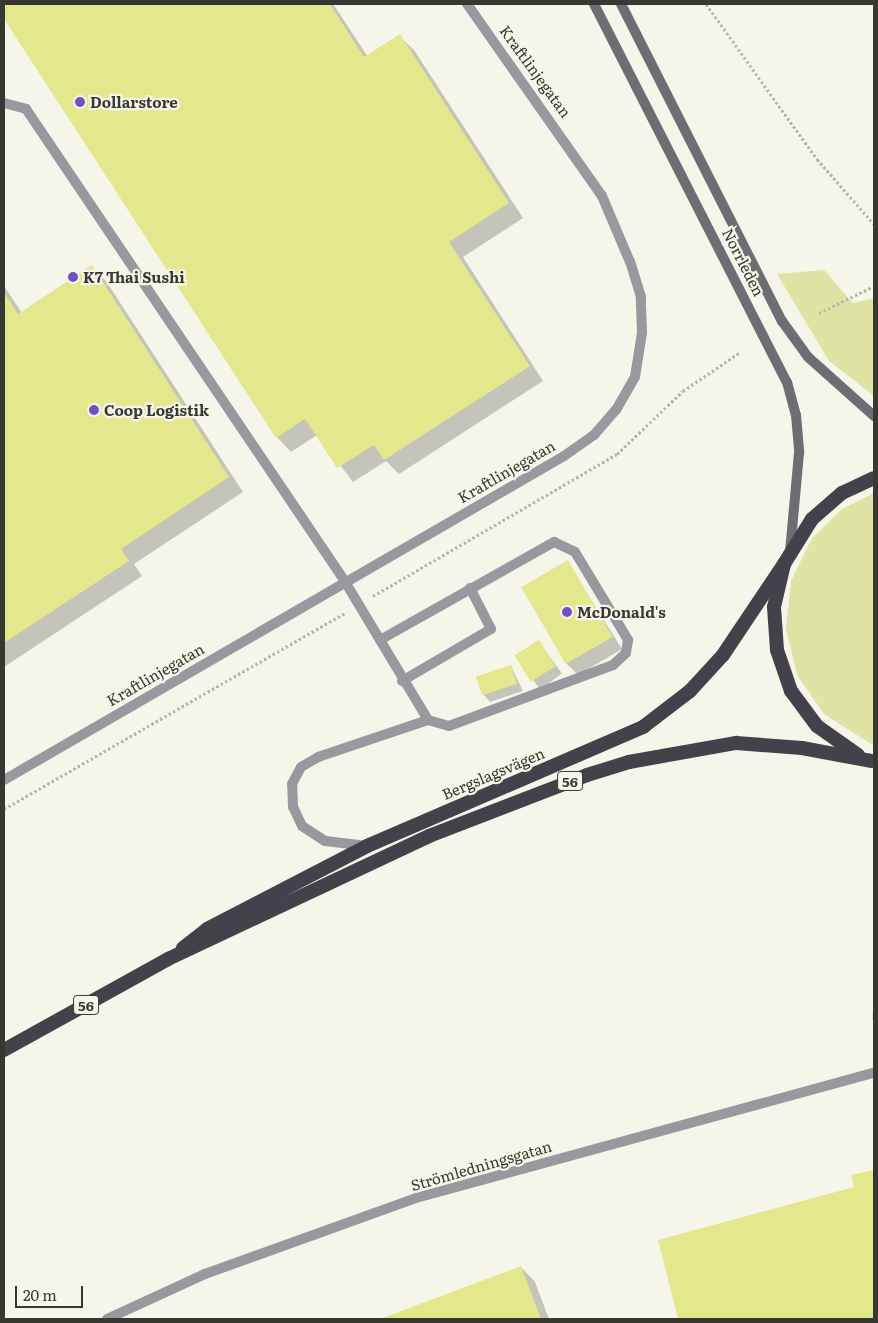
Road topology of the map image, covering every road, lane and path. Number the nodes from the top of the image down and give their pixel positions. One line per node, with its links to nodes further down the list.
1 (467, 4): 13 (street, Kraftlinjegatan)
2 (594, 4): 12 (main road, Norrleden)
3 (621, 4): 10 (main road, Norrleden)
4 (706, 4): 6 (path)
5 (5, 100): 13 (street)
6 (874, 224)
7 (874, 286): 8 (path)
8 (819, 313)
9 (739, 353): 15 (path)
10 (874, 416)
11 (874, 478): 12 (highway, 56)
12 (787, 558): 19 (highway, 56); 22 (highway, Bergslagsvägen / 56)
13 (344, 580): 15 (street); 20 (street, Kraftlinjegatan)
14 (470, 588): 16 (street); 17 (street); 18 (street)
15 (359, 604): 16 (street); 21 (path)
16 (380, 640): 17 (street)
17 (402, 681): 18 (street)
18 (428, 720): 22 (street)
19 (873, 762): 23 (highway, Bergslagsvägen / 56)
20 (4, 780)
21 (4, 809)
22 (367, 846): 23 (highway, Bergslagsvägen / 56)
23 (168, 959): 26 (highway, Bergslagsvägen / 56)
24 (874, 1012): 25 (path)
25 (874, 1019)
26 (4, 1050)
27 (874, 1073): 28 (street, Strömledningsgatan)
28 (107, 1319)

